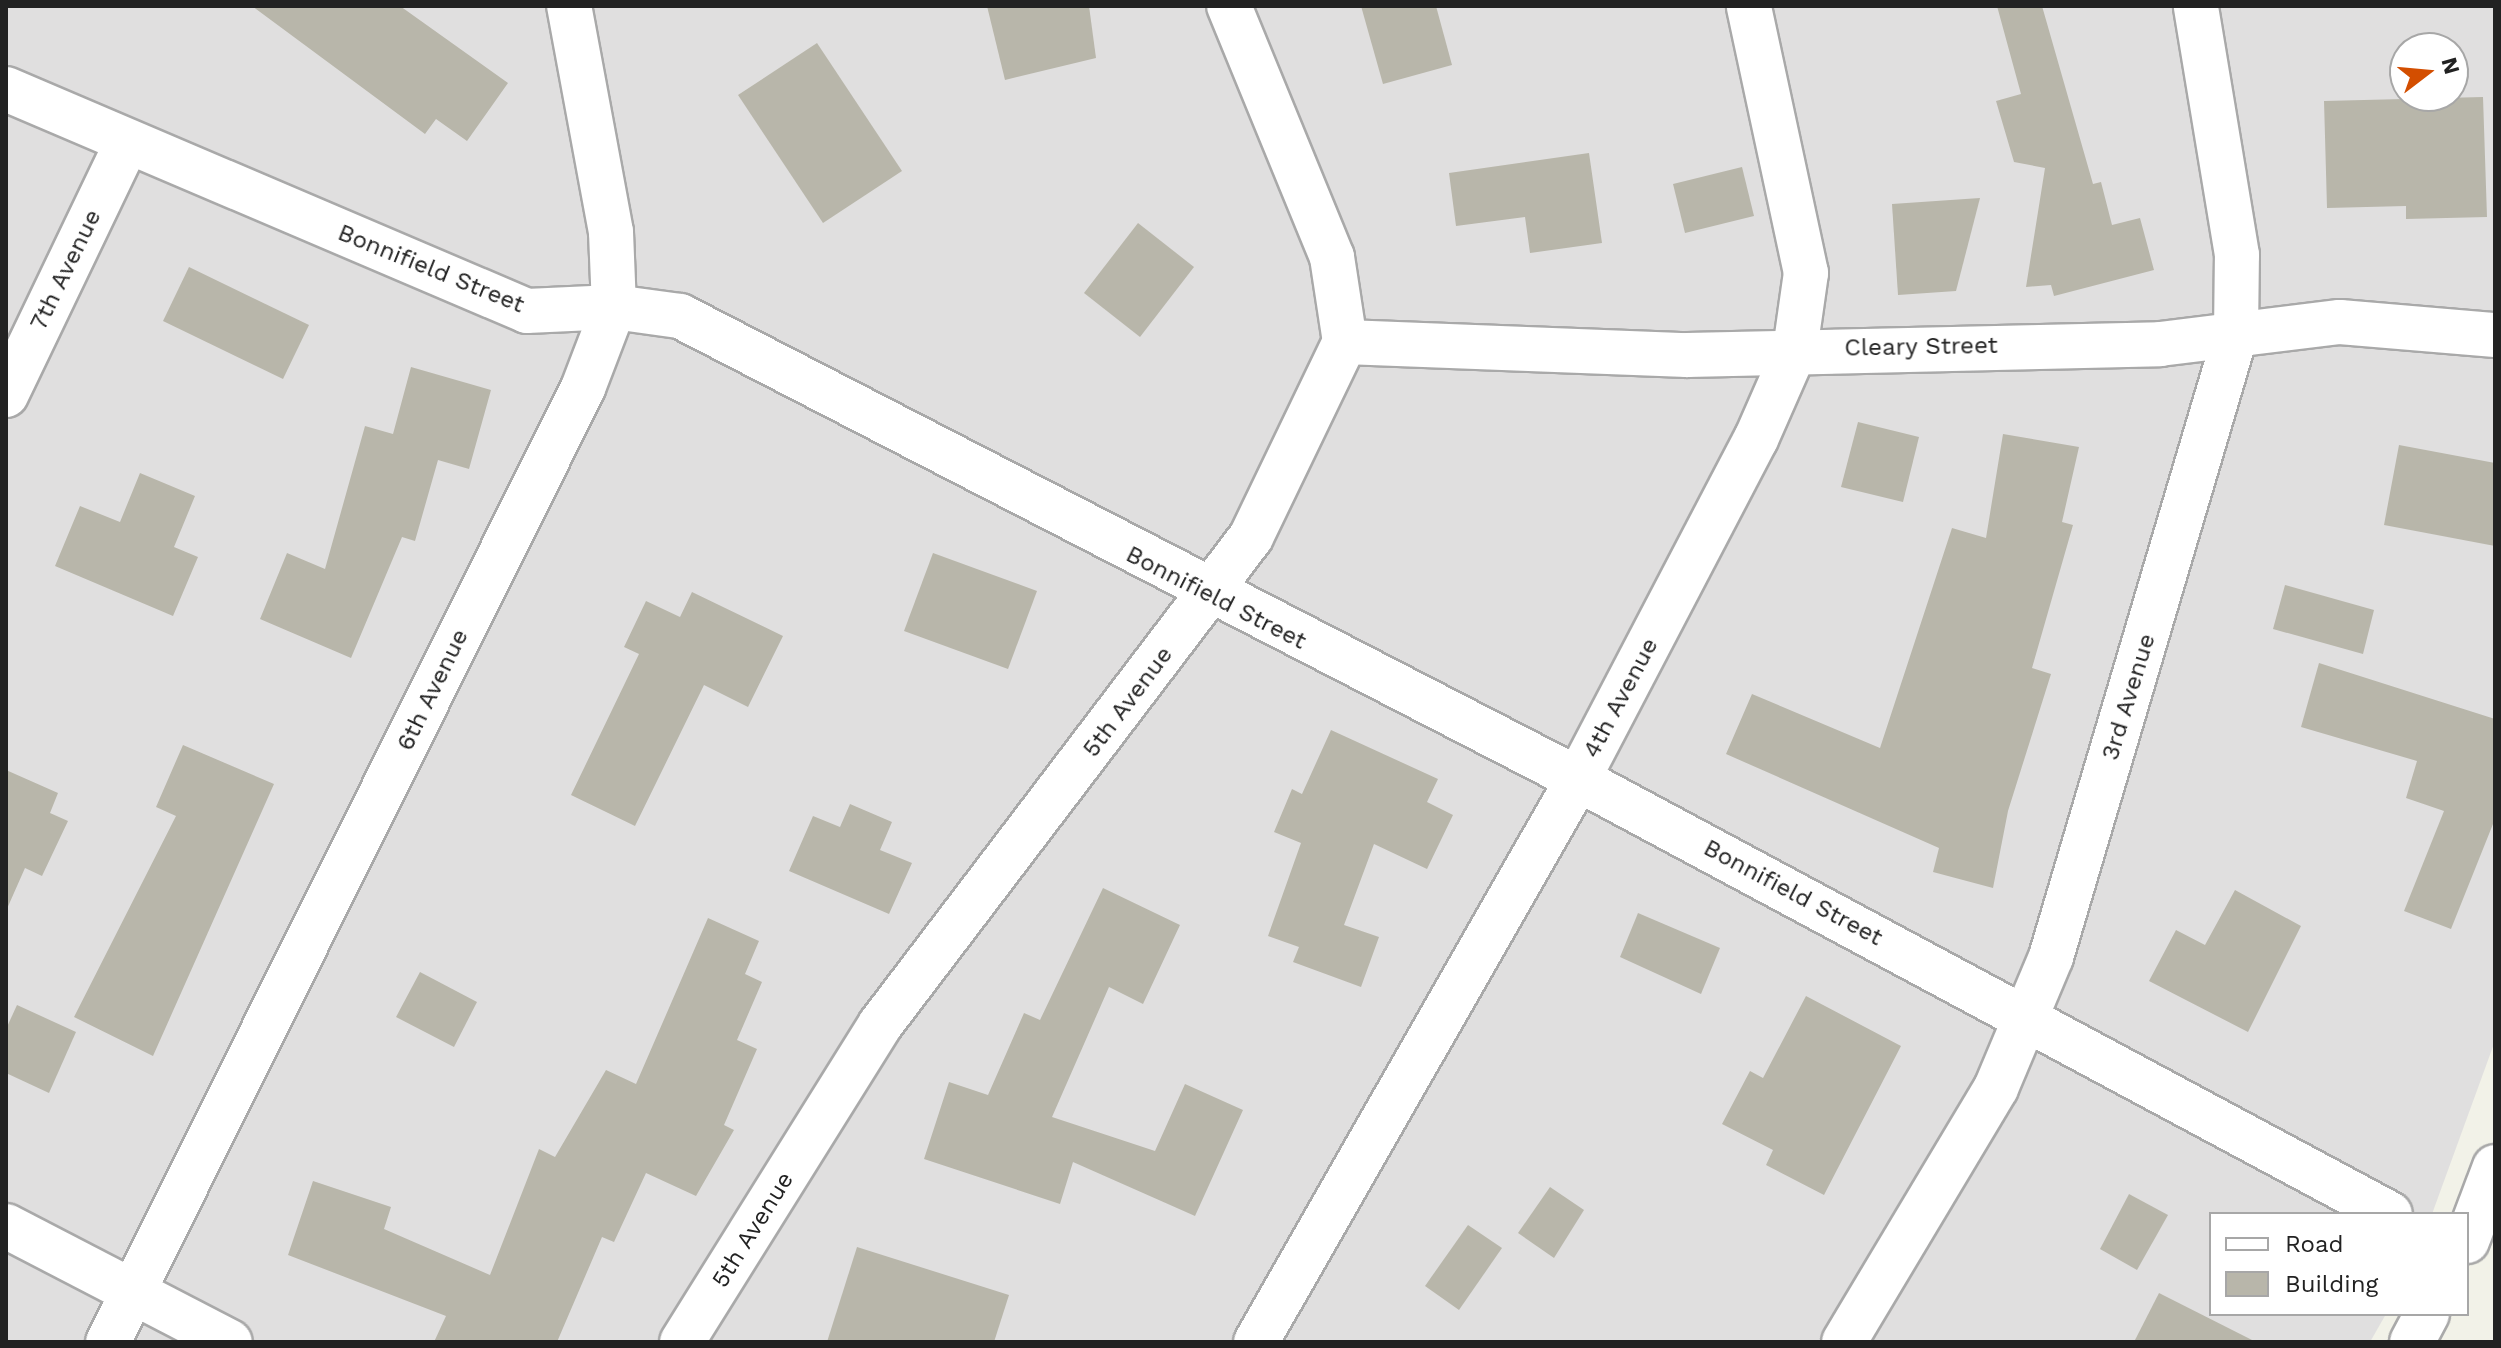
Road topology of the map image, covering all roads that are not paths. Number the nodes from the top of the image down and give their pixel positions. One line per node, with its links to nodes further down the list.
1 (569, 6): 7 (street, 6th Avenue)
2 (1229, 6): 10 (street)
3 (1749, 6): 11 (street, 4th Avenue)
4 (2196, 6): 8 (street, 3rd Avenue)
5 (6, 89): 6 (street, Bonnifield Street)
6 (126, 145): 7 (street, Bonnifield Street); 12 (street, 7th Avenue)
7 (614, 307): 13 (street, Bonnifield Street); 22 (street, 6th Avenue)
8 (2236, 333): 9 (street, Cleary Street); 11 (street, Cleary Street); 15 (street, 3rd Avenue)
9 (2495, 335)
10 (1345, 342): 11 (street, Cleary Street); 13 (street, 5th Avenue)
11 (1795, 350): 14 (street, 4th Avenue)
12 (6, 395)
13 (1206, 594): 14 (street, Bonnifield Street); 26 (street, 5th Avenue)
14 (1578, 779): 15 (street, Bonnifield Street); 27 (street, 4th Avenue)
15 (2027, 1015): 17 (street, Bonnifield Street); 28 (street, 3rd Avenue)
16 (2495, 1167): 19 (street)
17 (2386, 1212)
18 (6, 1226): 22 (street)
19 (2469, 1237)
20 (2469, 1243): 21 (street)
21 (2495, 1258)
22 (134, 1294): 24 (street, 6th Avenue); 25 (street)
23 (2426, 1316): 29 (street)
24 (108, 1342)
25 (230, 1342)
26 (682, 1342)
27 (1256, 1342)
28 (1844, 1342)
29 (2412, 1342)

